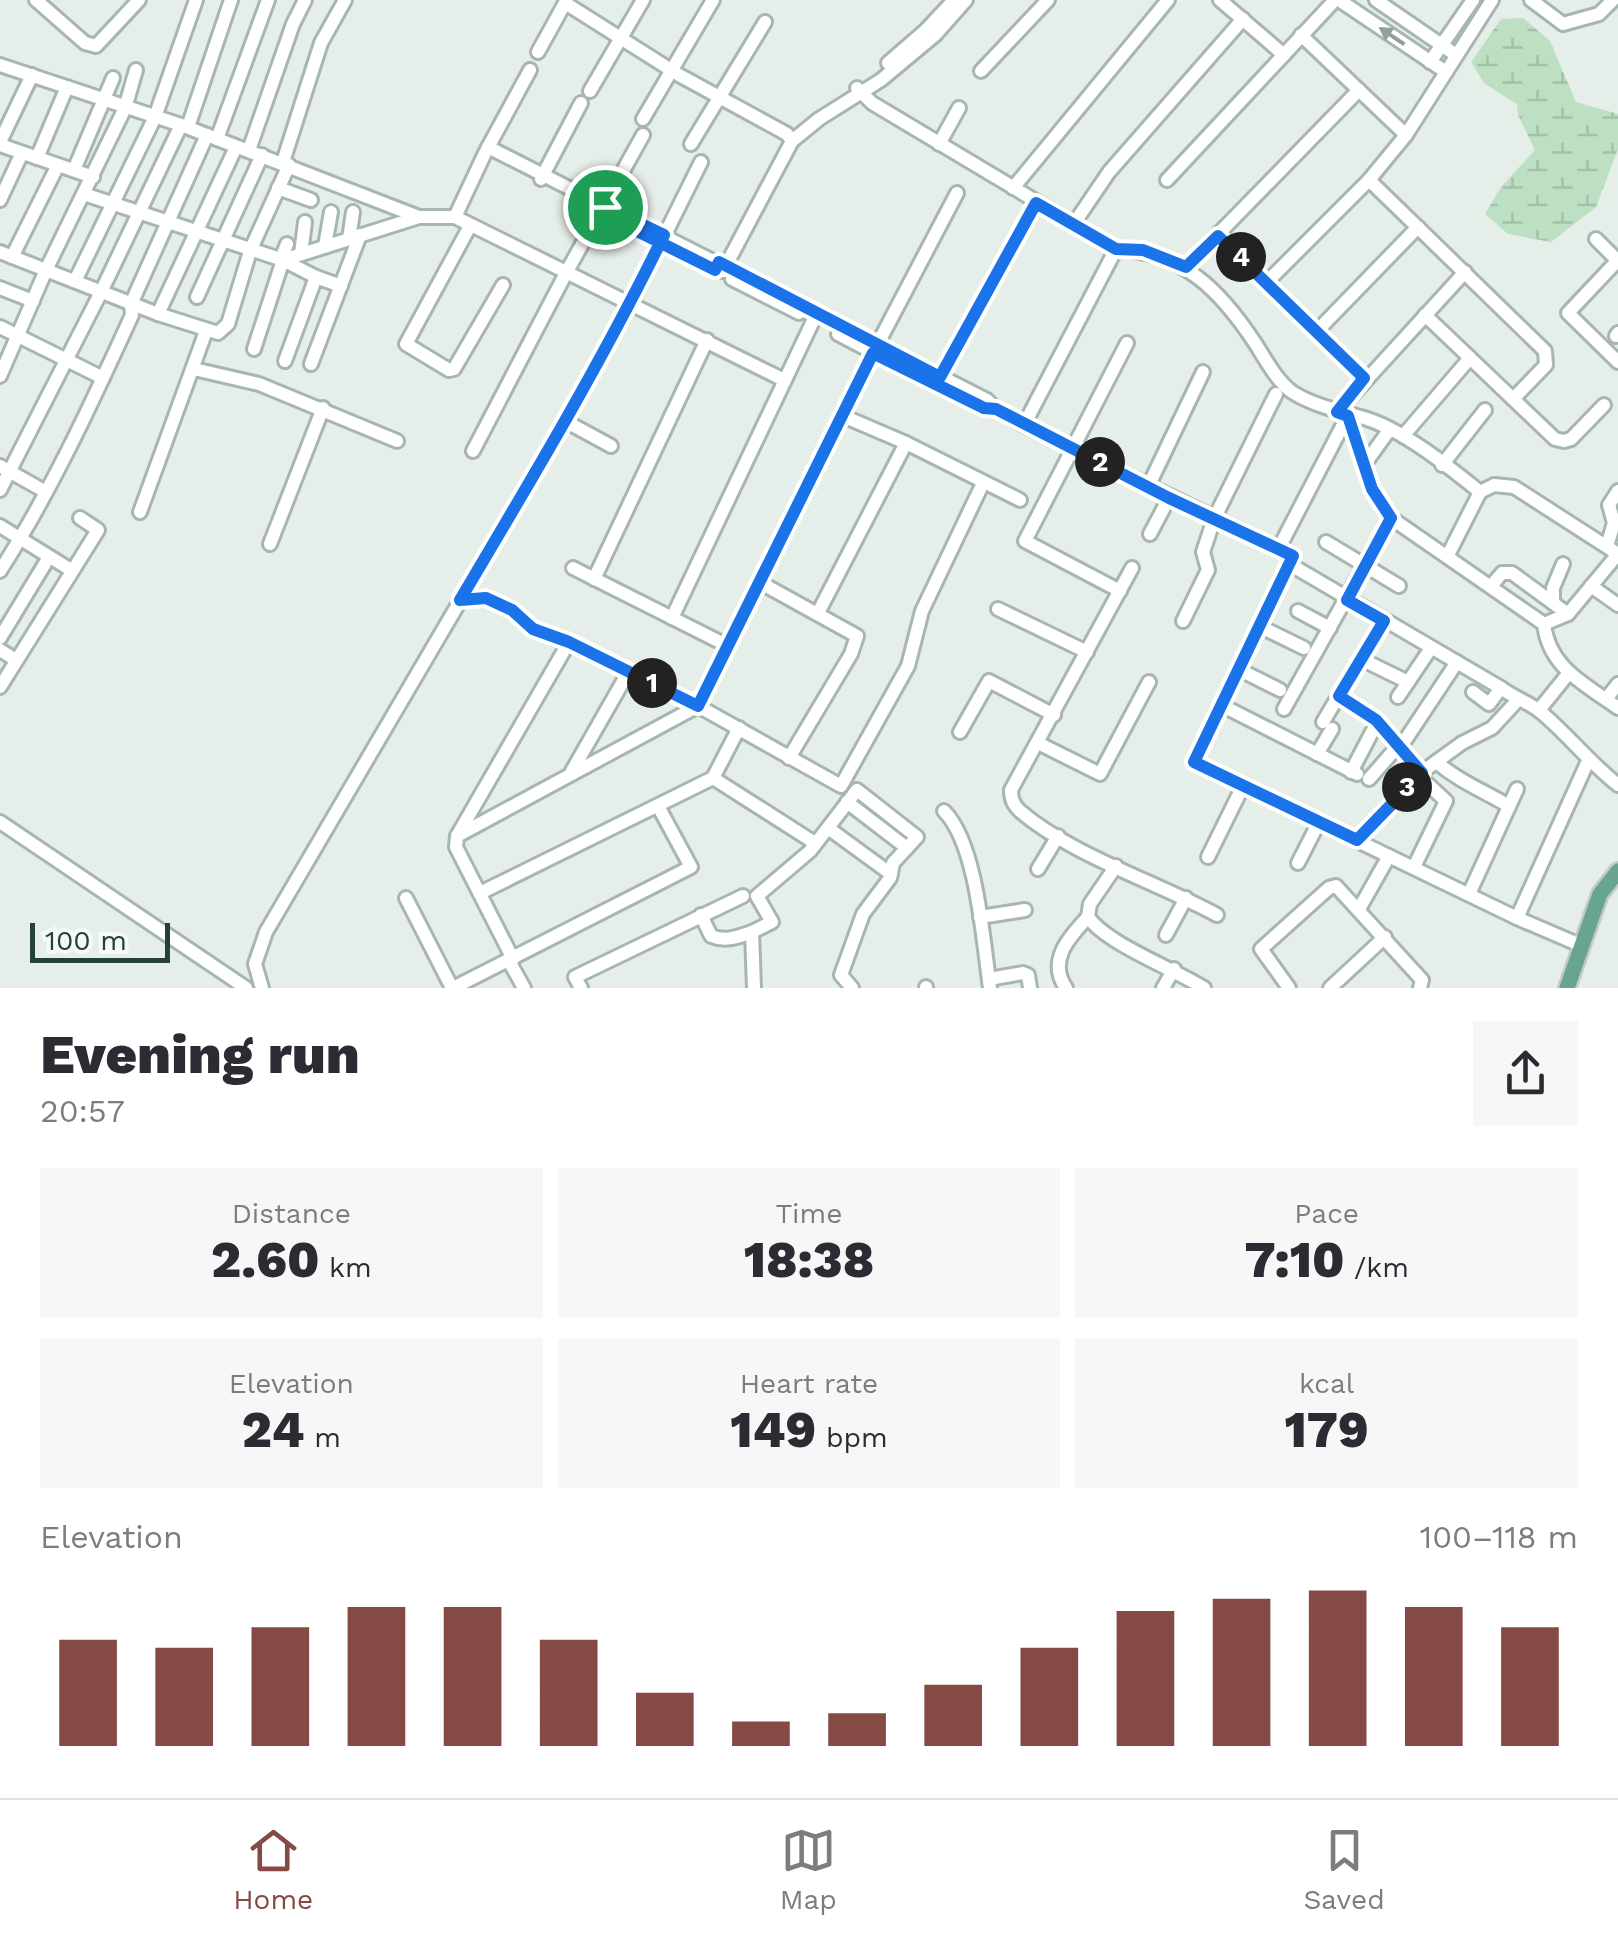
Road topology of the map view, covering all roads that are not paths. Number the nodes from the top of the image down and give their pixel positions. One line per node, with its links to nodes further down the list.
1 (139, 0): 21 (street)
2 (196, 0): 49 (street)
3 (231, 0): 51 (street)
4 (268, 0): 54 (street)
5 (305, 0): 59 (street)
6 (345, 0): 64 (street)
7 (643, 0): 26 (street)
8 (714, 0): 35 (street)
9 (954, 0): 43 (street)
10 (966, 0): 43 (street)
11 (1048, 0): 36 (street)
12 (1168, 0): 72 (street)
13 (1220, 0): 23 (street)
14 (1337, 0): 22 (street); 25 (street)
15 (1367, 0): 22 (street)
16 (1376, 0): 27 (street)
17 (1474, 0): 27 (street)
18 (1492, 0): 30 (street)
19 (1531, 0): 20 (street)
20 (1613, 0)
21 (40, 1)
22 (1356, 12): 31 (street, one-way to 22)
23 (1242, 19): 29 (street); 87 (street)
24 (765, 22): 44 (street)
25 (1301, 35): 29 (street); 41 (street)
26 (621, 38): 28 (street); 35 (street); 42 (street)
27 (1442, 46): 30 (street); 31 (street)
28 (538, 52)
29 (1284, 55): 69 (street)
30 (1456, 55): 37 (street)
31 (1430, 62): 37 (street)
32 (0, 65): 38 (street)
33 (136, 70): 47 (street)
34 (530, 70): 60 (street)
35 (674, 72): 44 (street); 50 (street)
36 (980, 72)
37 (1446, 72): 53 (street)
38 (32, 76): 40 (street); 55 (street)
39 (113, 78): 45 (street)
40 (67, 87): 45 (street); 62 (street)
41 (1359, 90): 53 (street); 91 (street)
42 (590, 91)
43 (859, 91): 57 (street); 58 (street)
44 (720, 99): 56 (street); 57 (street)
45 (104, 100): 47 (street); 66 (street)
46 (581, 103): 68 (street)
47 (125, 108): 49 (street); 67 (street)
48 (959, 108): 58 (street)
49 (155, 117): 51 (street); 77 (street)
50 (643, 120)
51 (184, 126): 54 (street); 79 (street)
52 (643, 135): 80 (street)
53 (1406, 135): 70 (street)
54 (212, 137): 59 (street); 85 (street)
55 (0, 144): 61 (street)
56 (691, 144)
57 (785, 144): 105 (street)
58 (939, 144): 72 (street)
59 (249, 150): 64 (street); 90 (street); 95 (street)
60 (487, 150): 68 (street); 84 (street)
61 (21, 154): 62 (street); 75 (street)
62 (37, 158): 65 (street)
63 (701, 162): 93 (street)
64 (286, 163): 71 (street); 83 (street)
65 (58, 165): 66 (street); 101 (street)
66 (74, 170): 67 (street)
67 (93, 177): 74 (street)
68 (541, 177): 80 (street)
69 (1168, 180)
70 (1369, 180): 89 (street); 111 (street)
71 (278, 188): 76 (street); 99 (street)
72 (1013, 188): 78 (street)
73 (957, 193): 130 (street)
74 (84, 194): 77 (street); 106 (street)
75 (0, 200)
76 (311, 200)
77 (113, 202): 79 (street); 110 (street)
78 (1036, 203): 87 (street); 139 (street)
79 (140, 210): 85 (street); 115 (street)
80 (603, 210): 93 (street); 108 (street)
81 (330, 212): 97 (street)
82 (352, 212): 92 (street)
83 (419, 217): 84 (street); 92 (street)
84 (455, 217): 88 (street)
85 (168, 220): 90 (street); 119 (street)
86 (305, 222): 100 (street)
87 (1072, 225): 98 (street)
88 (470, 226): 108 (street); 112 (street)
89 (1418, 228): 107 (street); 125 (street)
90 (197, 230): 95 (street); 120 (street)
91 (1218, 236): 104 (street); 111 (street)
92 (354, 237): 97 (street); 113 (street)
93 (662, 239): 105 (street); 118 (street)
94 (1596, 239): 103 (street)
95 (222, 240): 99 (street); 116 (street)
96 (287, 244): 102 (street)
97 (325, 246): 100 (street)
98 (1116, 249): 104 (street); 152 (street)
99 (250, 251): 102 (street); 124 (street)
100 (301, 254): 102 (street)
101 (6, 255): 106 (street)
102 (282, 259): 109 (street); 129 (street)
103 (1618, 260): 134 (street)
104 (1186, 267): 149 (street)
105 (721, 268): 122 (street); 130 (street)
106 (46, 270): 110 (street); 117 (street)
107 (1466, 272): 121 (street); 144 (street)
108 (566, 273): 118 (street); 158 (street)
109 (316, 277): 113 (street); 133 (street)
110 (75, 281): 115 (street)
111 (1267, 282): 125 (street)
112 (503, 284)
113 (341, 286): 135 (street)
114 (0, 288): 117 (street)
115 (102, 290): 119 (street); 132 (street)
116 (197, 297)
117 (33, 301): 126 (street)
118 (630, 303): 127 (street); 151 (street)
119 (131, 304): 120 (street); 140 (street)
120 (158, 314): 124 (street)
121 (1425, 315): 131 (street); 141 (street)
122 (812, 320): 130 (street); 142 (street)
123 (0, 326): 126 (street)
124 (206, 331): 137 (street)
125 (1316, 331): 141 (street)
126 (18, 334): 132 (street); 136 (street)
127 (707, 340): 142 (street); 190 (street)
128 (1128, 343): 157 (street)
129 (254, 349)
130 (875, 349): 139 (street); 147 (street); 150 (street)
131 (1470, 358): 144 (street); 153 (street)
132 (66, 360): 140 (street); 161 (street)
133 (285, 361)
134 (1618, 362)
135 (312, 364)
136 (2, 368)
137 (194, 370): 146 (street); 170 (street)
138 (1203, 372): 163 (street)
139 (940, 377): 147 (street)
140 (103, 378): 166 (street)
141 (1364, 378): 149 (street)
142 (784, 380): 204 (street)
143 (1276, 394): 173 (street)
144 (1513, 399): 145 (street)
145 (1604, 406)
146 (323, 408): 154 (street); 178 (street)
147 (996, 409): 152 (street)
148 (1485, 410): 160 (street)
149 (1342, 414): 153 (street); 159 (street); 179 (street)
150 (843, 416): 155 (street); 191 (street)
151 (566, 421): 156 (street); 196 (street)
152 (1024, 424): 157 (street)
153 (1396, 433): 159 (street); 160 (street)
154 (397, 441)
155 (906, 443): 162 (street); 202 (street)
156 (611, 446)
157 (1074, 448): 163 (street); 195 (street)
158 (474, 451)
159 (1364, 465): 172 (street)
160 (1442, 465): 167 (street)
161 (5, 468): 164 (street); 166 (street)
162 (983, 483): 169 (street); 245 (street)
163 (1148, 487): 168 (street)
164 (0, 490)
165 (1618, 491): 180 (street)
166 (46, 492): 176 (street)
167 (1480, 492): 180 (street); 181 (street)
168 (1169, 498): 173 (street); 175 (street)
169 (1020, 500)
170 (140, 512)
171 (80, 518): 188 (street)
172 (1391, 518): 181 (street); 185 (street)
173 (1214, 519): 179 (street); 205 (street)
174 (0, 526): 176 (street)
175 (1150, 534)
176 (20, 539): 182 (street); 189 (street)
177 (1326, 542): 185 (street)
178 (270, 544)
179 (1279, 548): 184 (street)
180 (1614, 551): 194 (street)
181 (1448, 554): 192 (street)
182 (49, 557): 188 (street); 210 (street)
183 (1563, 564): 198 (street)
184 (1291, 565): 197 (street); 208 (street)
185 (1366, 565): 193 (street); 197 (street)
186 (573, 568): 190 (street)
187 (1132, 568): 195 (street)
188 (70, 570): 218 (street)
189 (0, 571)
190 (594, 579): 204 (street)
191 (759, 582): 202 (street); 212 (street)
192 (1492, 585): 198 (street); 207 (street)
193 (1400, 586)
194 (1592, 586): 199 (street); 203 (street)
195 (1120, 591): 216 (street)
196 (460, 600): 211 (street); 294 (street)
197 (1347, 600): 206 (street); 209 (street)
198 (1553, 603): 203 (street)
199 (1618, 605)
200 (998, 609): 216 (street)
201 (1298, 611): 209 (street)
202 (818, 613): 245 (street)
203 (1568, 614): 207 (street)
204 (672, 618): 212 (street)
205 (1183, 621)
206 (1384, 621): 214 (street); 217 (street)
207 (1544, 624): 222 (street)
208 (1261, 626): 213 (street); 220 (street)
209 (1330, 628): 236 (street)
210 (0, 638)
211 (569, 642): 221 (street); 261 (street)
212 (726, 645): 234 (street)
213 (1304, 648)
214 (1431, 648): 219 (street); 224 (street)
215 (0, 650): 218 (street)
216 (1087, 652): 238 (street)
217 (1361, 659): 224 (street); 230 (street)
218 (16, 660): 226 (street)
219 (1458, 662): 227 (street); 243 (street)
220 (1240, 670): 228 (street); 235 (street)
221 (629, 672): 234 (street); 248 (street)
222 (1568, 674): 233 (street); 237 (street)
223 (1149, 682): 242 (street)
224 (1408, 682): 231 (street)
225 (1618, 684): 233 (street)
226 (0, 688)
227 (1502, 688): 229 (street); 232 (street)
228 (1280, 690)
229 (1473, 692)
230 (1339, 696): 243 (street); 244 (street)
231 (1398, 697)
232 (1517, 701): 237 (street); 247 (street)
233 (1612, 704)
234 (698, 706): 239 (street); 248 (street)
235 (1223, 706): 244 (street); 253 (street)
236 (1284, 709)
237 (1539, 710): 246 (street)
238 (1054, 715): 240 (street); 242 (street)
239 (738, 728): 245 (street); 251 (street)
240 (960, 732)
241 (1372, 732): 250 (street)
242 (1038, 743): 262 (street)
243 (1399, 747): 249 (street); 250 (street)
244 (1317, 754): 250 (street)
245 (789, 758)
246 (1588, 761): 252 (street); 285 (street)
247 (1436, 762): 249 (street); 256 (street)
248 (570, 774): 261 (street)
249 (1420, 774): 263 (street); 269 (street)
250 (1359, 775)
251 (713, 778): 255 (street); 264 (street)
252 (1618, 785)
253 (1244, 786): 259 (street); 266 (street)
254 (1517, 789): 256 (street)
255 (658, 806): 274 (street); 290 (street)
256 (1509, 806): 275 (street)
257 (944, 811): 284 (street)
258 (0, 822): 293 (street)
259 (1319, 822): 263 (street); 267 (street)
260 (828, 828): 264 (street); 272 (street); 272 (street)
261 (457, 836): 274 (street)
262 (1058, 836): 268 (street); 270 (street)
263 (1357, 840): 265 (street)
264 (816, 843): 286 (street)
265 (1389, 856): 269 (street); 279 (street)
266 (1208, 858)
267 (1298, 863)
268 (1116, 866): 278 (street); 283 (street)
269 (1414, 866): 275 (street)
270 (1038, 869)
271 (1618, 872): 273 (main road)
272 (891, 874): 299 (street)
273 (1612, 890): 289 (main road)
274 (480, 893): 290 (street)
275 (1469, 894): 285 (street)
276 (742, 896): 281 (street)
277 (406, 898): 295 (street)
278 (1186, 898): 282 (street); 287 (street)
279 (1359, 909): 288 (street); 304 (street)
280 (1025, 910): 284 (street)
281 (701, 915): 286 (street); 297 (street)
282 (1217, 915)
283 (1088, 916): 291 (street); 301 (street)
284 (980, 917): 292 (street)
285 (1517, 918): 289 (street)
286 (752, 932): 298 (street)
287 (1166, 936)
288 (1384, 937): 305 (street); 306 (street)
289 (1580, 945): 307 (main road)
290 (511, 960): 295 (street); 296 (street)
291 (1174, 969): 302 (street); 303 (street)
292 (990, 984): 300 (street)
293 (246, 988)
294 (262, 988)
295 (453, 988)
296 (524, 988)
297 (582, 988)
298 (754, 988)
299 (852, 988)
300 (1030, 988)
301 (1066, 988)
302 (1164, 988)
303 (1204, 988)
304 (1289, 988)
305 (1330, 988)
306 (1420, 988)
307 (1567, 988)

